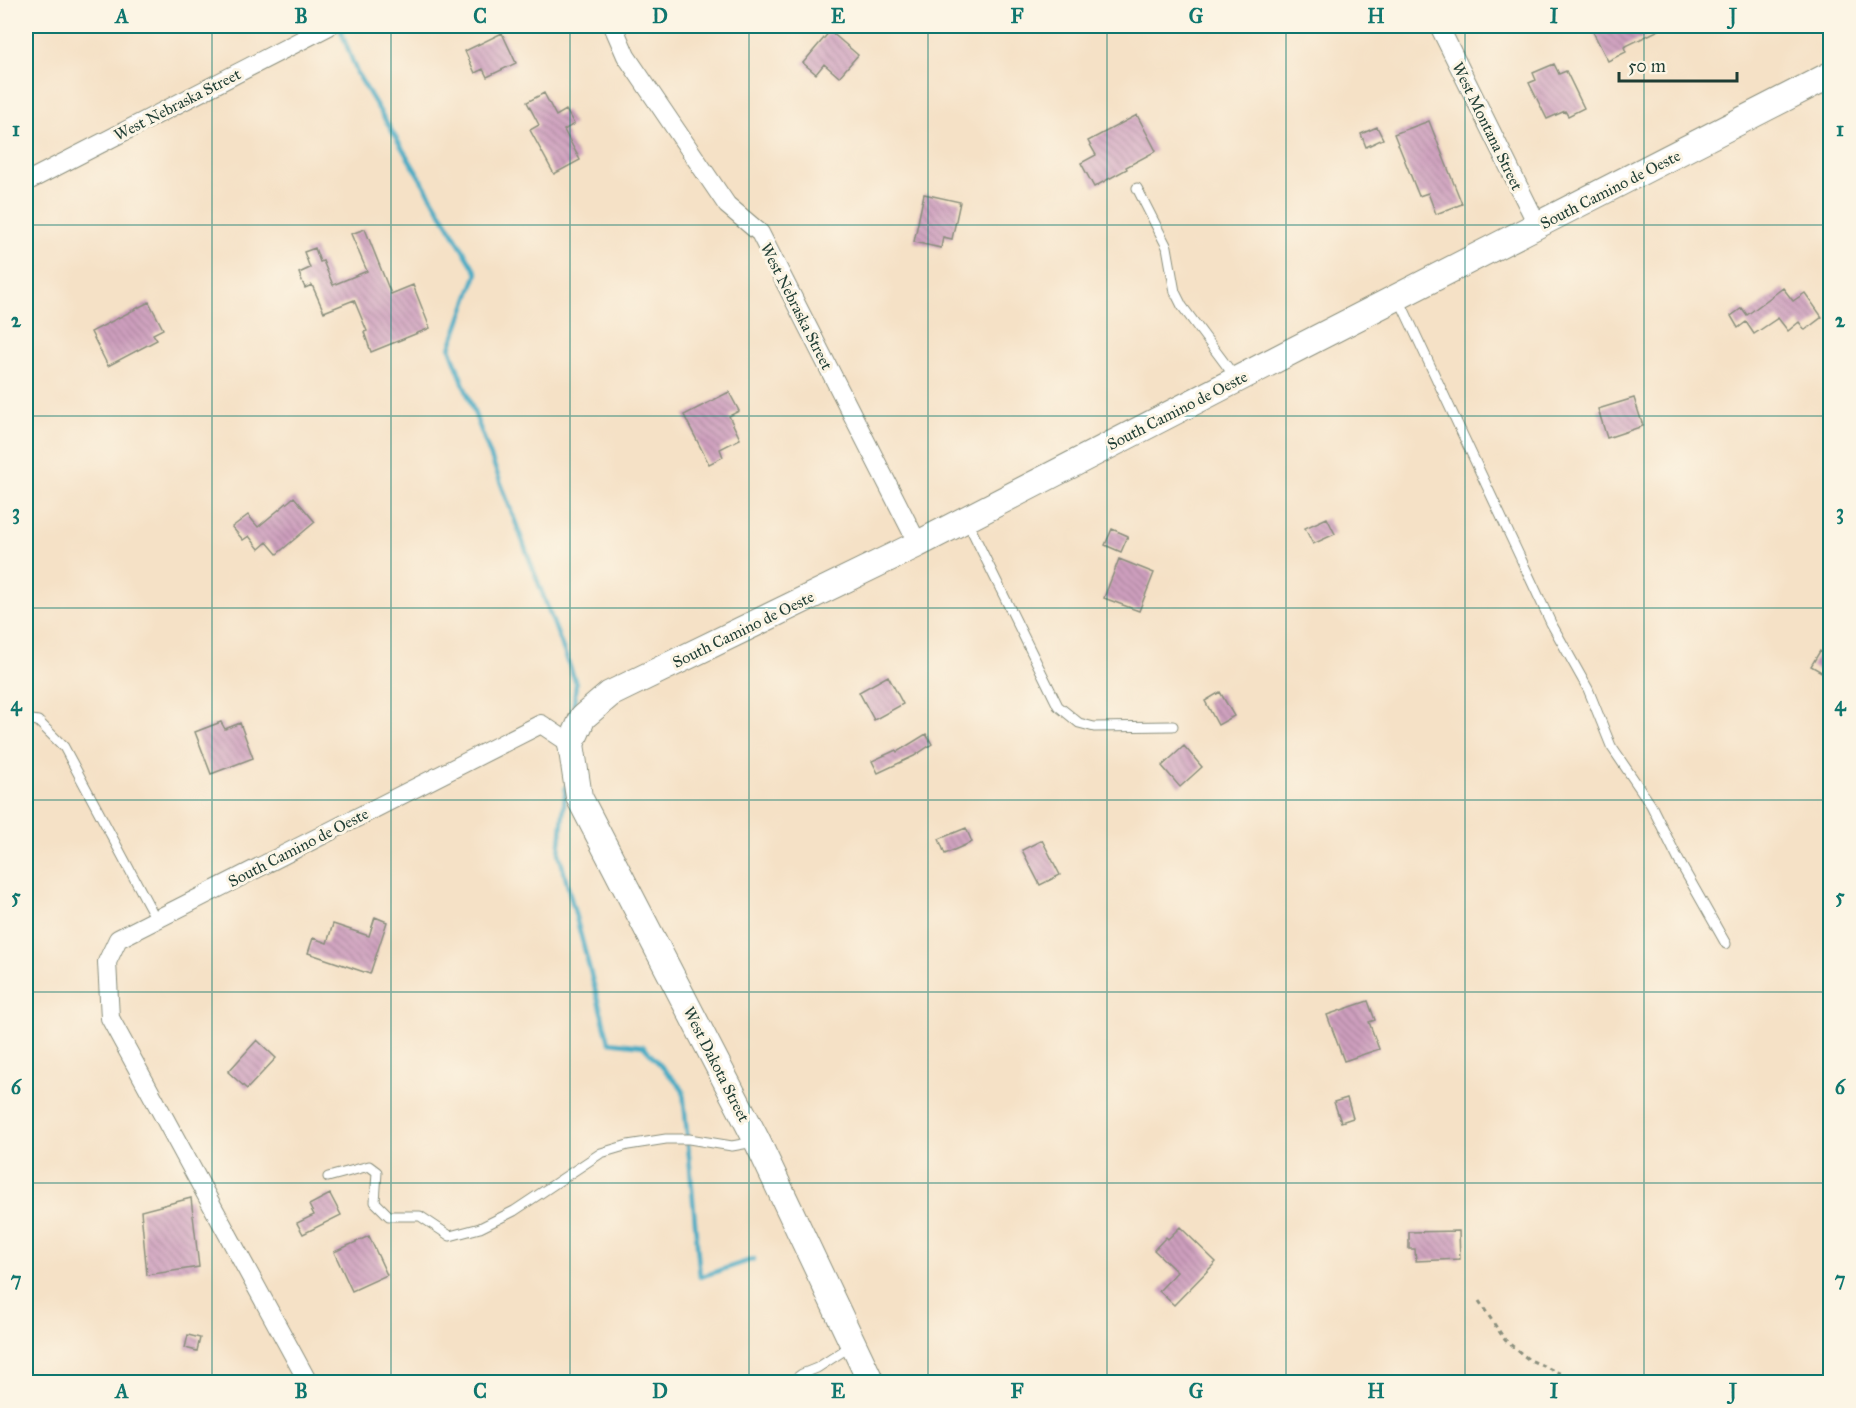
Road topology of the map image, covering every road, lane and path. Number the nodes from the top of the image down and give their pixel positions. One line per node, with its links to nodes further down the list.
1 (329, 26): 5 (street, West Nebraska Street)
2 (613, 26): 11 (street, West Nebraska Street)
3 (1439, 26): 7 (street, West Montana Street)
4 (1830, 75): 7 (street, South Camino de Oeste)
5 (26, 182)
6 (1137, 188): 9 (lane)
7 (1538, 226): 8 (street, South Camino de Oeste)
8 (1398, 296): 9 (street, South Camino de Oeste); 16 (lane)
9 (1237, 379): 10 (street, South Camino de Oeste)
10 (966, 519): 11 (street, South Camino de Oeste); 13 (lane)
11 (918, 544): 14 (street, South Camino de Oeste)
12 (26, 719): 15 (lane)
13 (1173, 726)
14 (571, 744): 15 (street, South Camino de Oeste); 17 (street, West Dakota Street)
15 (156, 919): 21 (street, South Camino de Oeste)
16 (1726, 944)
17 (757, 1141): 18 (lane); 20 (street, West Dakota Street)
18 (328, 1177)
19 (1479, 1301): 24 (path)
20 (852, 1345): 22 (lane); 23 (street, West Dakota Street)
21 (308, 1383)
22 (791, 1383)
23 (871, 1383)
24 (1579, 1383)

